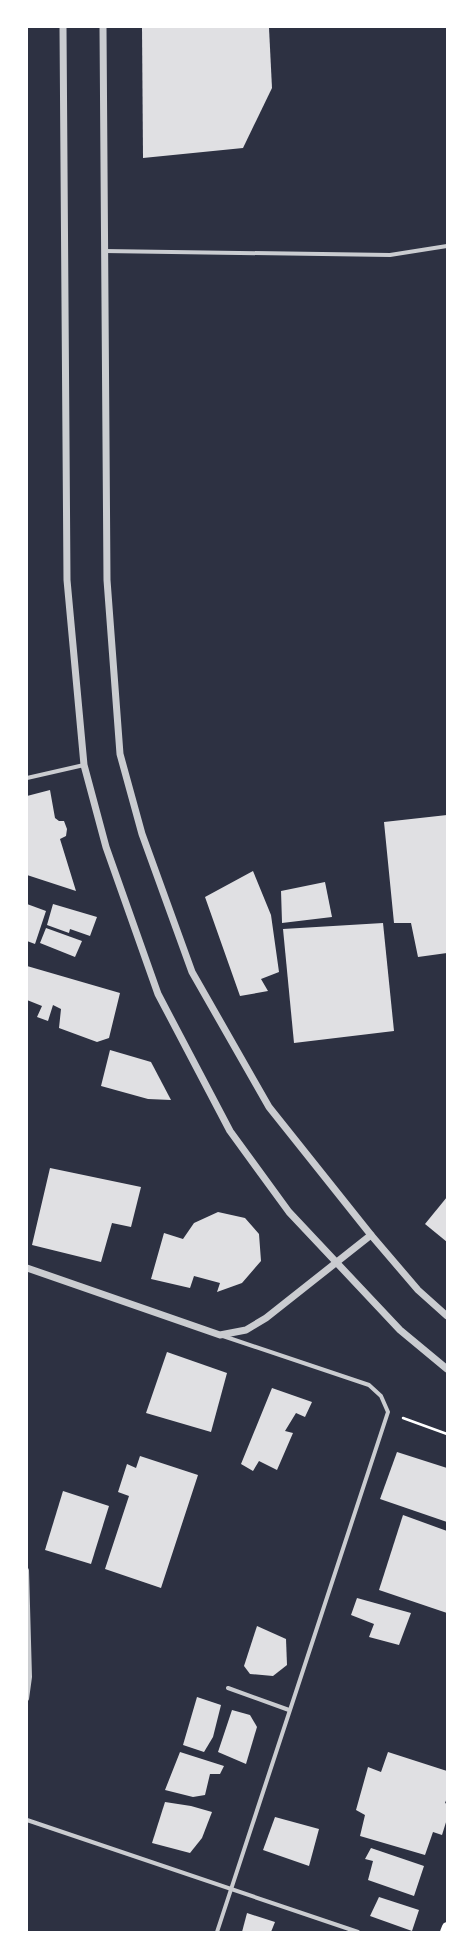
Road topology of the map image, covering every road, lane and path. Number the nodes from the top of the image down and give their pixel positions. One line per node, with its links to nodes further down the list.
1 (63, 27): 5 (street)
2 (103, 27): 4 (street)
3 (447, 246): 4 (street)
4 (104, 252): 7 (street)
5 (84, 765): 6 (street); 8 (street)
6 (27, 778)
7 (371, 1235): 8 (street); 10 (street)
8 (337, 1262): 11 (street); 12 (street)
9 (27, 1270): 11 (street)
10 (447, 1316)
11 (220, 1334): 13 (street)
12 (447, 1369)
13 (388, 1412): 14 (path); 18 (street)
14 (447, 1434)
15 (27, 1570): 17 (street)
16 (228, 1688): 18 (street)
17 (27, 1699)
18 (289, 1710): 20 (street)
19 (27, 1820): 20 (street)
20 (231, 1889): 22 (street); 23 (street)
21 (447, 1927): 24 (main road)
22 (217, 1932)
23 (358, 1932)
24 (445, 1932)

